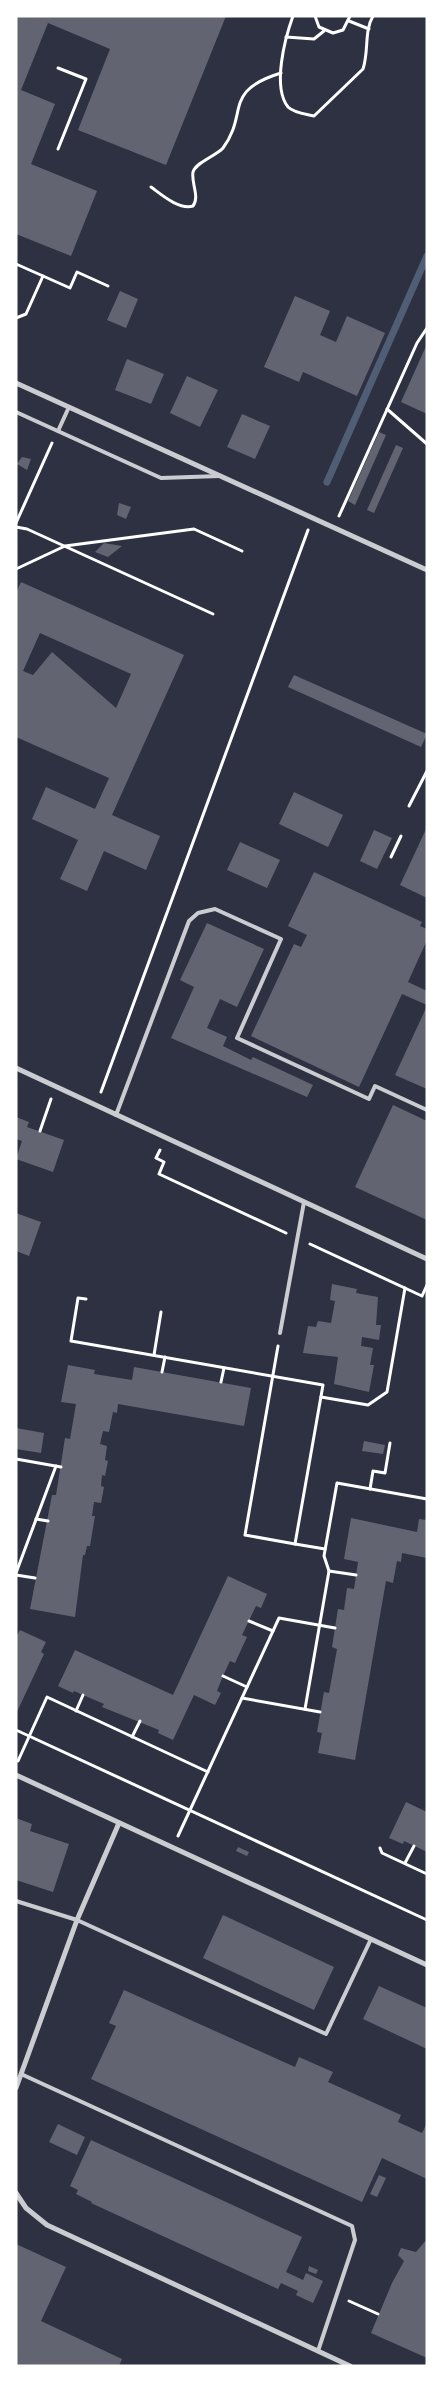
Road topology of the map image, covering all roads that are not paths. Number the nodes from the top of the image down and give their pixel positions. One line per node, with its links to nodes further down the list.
1 (16, 383): 2 (street)
2 (69, 407): 4 (lane); 5 (street)
3 (16, 412): 4 (lane)
4 (58, 431): 5 (lane)
5 (223, 476): 6 (street)
6 (427, 570)
7 (16, 1068): 9 (street)
8 (427, 1110): 9 (lane)
9 (116, 1115): 10 (street)
10 (304, 1202): 11 (street); 12 (lane)
11 (427, 1259)
12 (280, 1333)
13 (16, 1775): 14 (street)
14 (119, 1823): 16 (street); 17 (street)
15 (16, 1901): 16 (lane)
16 (77, 1920): 17 (lane); 19 (street)
17 (371, 1939): 18 (street)
18 (427, 1965)
19 (21, 2074): 20 (street); 22 (lane)
20 (16, 2088)
21 (16, 2193): 22 (street)
22 (318, 2351): 23 (street)
23 (350, 2366)

